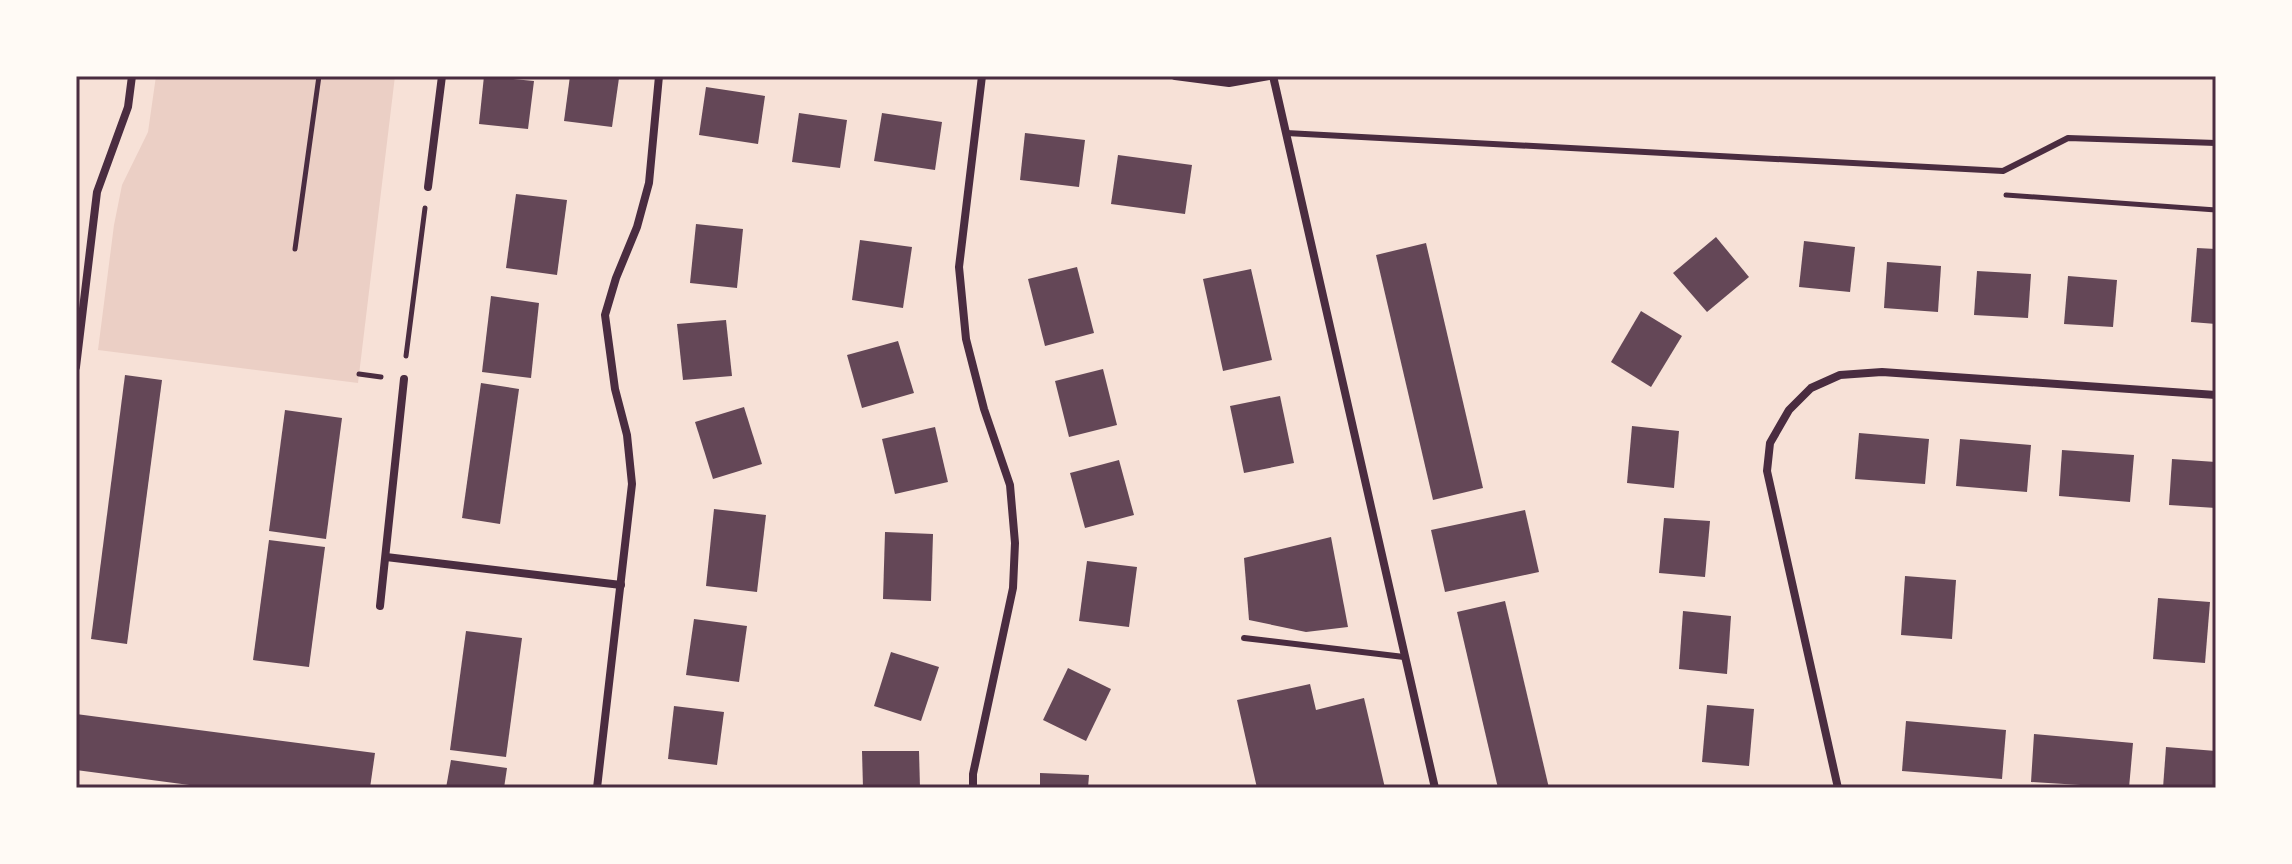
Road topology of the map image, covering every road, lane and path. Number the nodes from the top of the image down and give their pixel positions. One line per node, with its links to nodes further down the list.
1 (132, 76): 13 (street)
2 (319, 76): 11 (path)
3 (442, 76): 10 (street)
4 (659, 76): 19 (street)
5 (982, 76): 24 (street)
6 (1175, 76): 7 (street)
7 (1271, 76): 8 (street)
8 (1286, 133): 9 (lane); 22 (street)
9 (2216, 143)
10 (428, 187): 16 (path)
11 (295, 249)
12 (76, 270): 13 (street)
13 (87, 272): 14 (street)
14 (76, 367)
15 (359, 374): 16 (path)
16 (404, 379): 18 (street)
17 (2216, 395): 26 (street)
18 (386, 557): 19 (street); 20 (street)
19 (621, 585): 23 (street)
20 (380, 606)
21 (1244, 638): 22 (lane)
22 (1404, 657): 25 (street)
23 (597, 788)
24 (973, 788)
25 (1435, 788)
26 (1838, 788)

